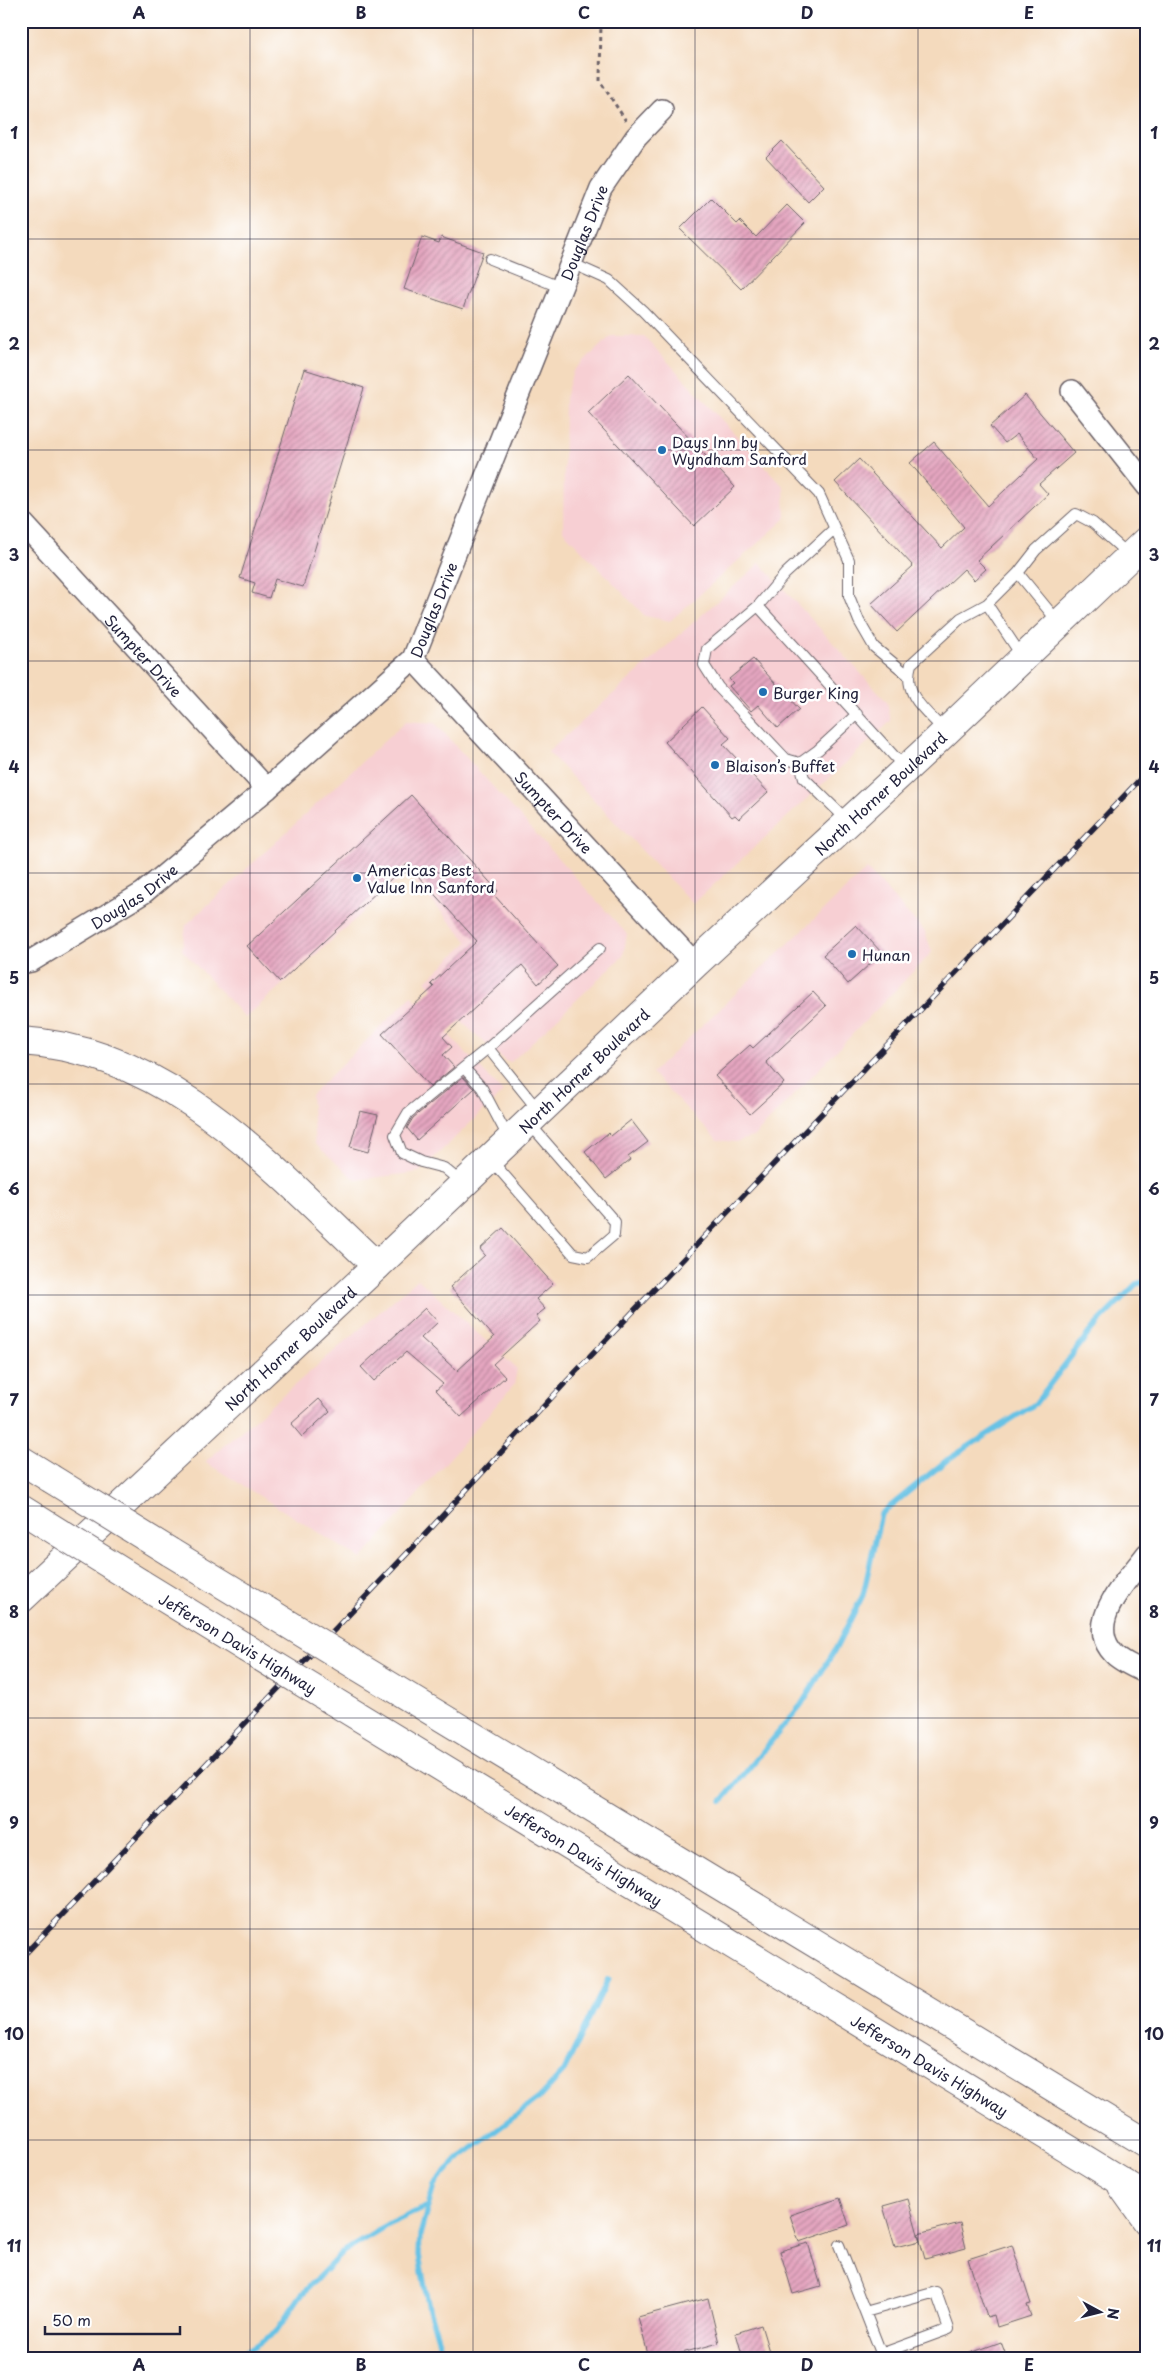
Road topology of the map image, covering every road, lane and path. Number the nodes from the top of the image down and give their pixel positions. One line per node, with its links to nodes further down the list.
1 (601, 21): 3 (path)
2 (662, 110): 3 (street, Douglas Drive)
3 (636, 137): 5 (street, Douglas Drive)
4 (490, 259): 6 (lane)
5 (571, 263): 6 (street, Douglas Drive); 10 (lane)
6 (562, 288): 17 (street, Douglas Drive)
7 (1072, 391): 8 (street)
8 (1147, 486)
9 (21, 521): 23 (street, Sumpter Drive)
10 (834, 528): 14 (lane); 18 (lane)
11 (1138, 548): 12 (lane); 15 (main road, North Horner Boulevard)
12 (1018, 573): 13 (lane); 15 (lane)
13 (987, 604): 16 (lane); 18 (lane)
14 (758, 606): 19 (lane); 21 (lane)
15 (1059, 624): 16 (main road, North Horner Boulevard)
16 (1024, 658): 20 (main road, North Horner Boulevard)
17 (413, 659): 23 (street, Douglas Drive); 27 (street, Sumpter Drive)
18 (908, 675): 20 (lane)
19 (857, 714): 21 (lane); 22 (lane)
20 (945, 732): 22 (main road, North Horner Boulevard)
21 (800, 763): 24 (lane)
22 (906, 769): 24 (main road, North Horner Boulevard)
23 (267, 789): 26 (street, Douglas Drive)
24 (849, 822): 27 (main road, North Horner Boulevard)
25 (600, 948): 29 (lane)
26 (21, 963)
27 (695, 964): 31 (main road, North Horner Boulevard)
28 (21, 1041): 34 (main road)
29 (488, 1048): 30 (lane); 31 (lane)
30 (464, 1068): 31 (lane); 33 (lane)
31 (526, 1125): 32 (main road, North Horner Boulevard); 32 (lane)
32 (490, 1158): 33 (main road, North Horner Boulevard)
33 (463, 1184): 34 (main road, North Horner Boulevard)
34 (376, 1266): 38 (main road, North Horner Boulevard)
35 (21, 1460): 40 (main road, bridge)
36 (21, 1509): 41 (main road, Jefferson Davis Highway, bridge)
37 (1147, 1554): 39 (street)
38 (21, 1599)
39 (1147, 1673)
40 (1147, 2144)
41 (1117, 2179): 42 (main road, Jefferson Davis Highway); 43 (main road)
42 (1147, 2197)
43 (1147, 2221)
44 (840, 2245): 45 (lane)
45 (865, 2312): 46 (lane); 46 (lane)
46 (882, 2356)

